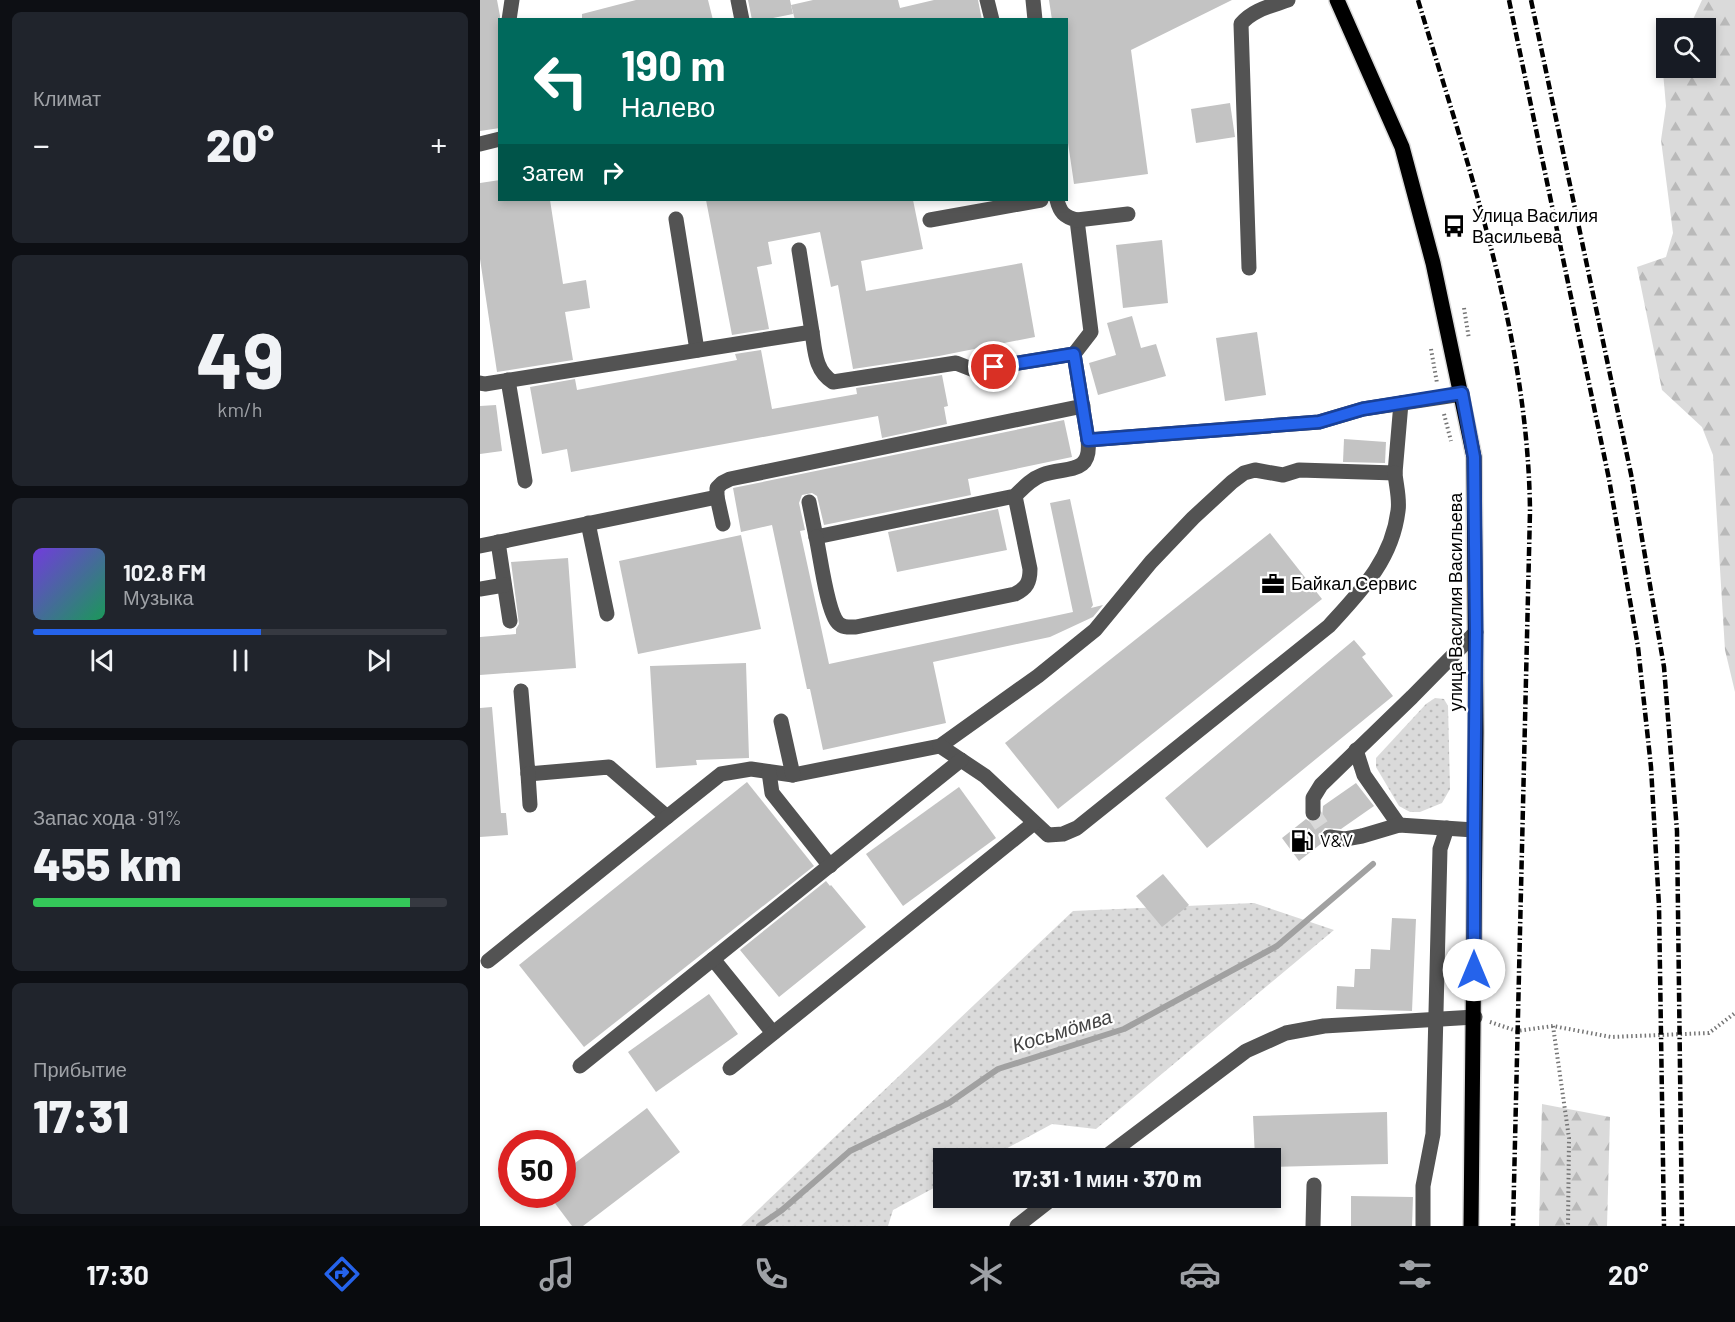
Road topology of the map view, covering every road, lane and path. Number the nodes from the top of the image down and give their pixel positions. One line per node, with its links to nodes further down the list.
1 (512, 0): 7 (lane)
2 (738, 0): 8 (lane)
3 (987, 0): 9 (lane)
4 (1033, 0): 10 (lane)
5 (1288, 0): 20 (lane)
6 (1336, 0): 26 (main road, улица Василия Васильева)
7 (509, 18)
8 (742, 18)
9 (992, 18)
10 (1035, 18)
11 (498, 140): 12 (lane)
12 (480, 144)
13 (1035, 201): 17 (lane)
14 (1057, 201): 18 (lane)
15 (1128, 214): 18 (lane)
16 (676, 219): 22 (lane)
17 (930, 220)
18 (1077, 220): 23 (lane)
19 (799, 250): 21 (lane)
20 (1249, 268)
21 (812, 332): 22 (lane); 23 (lane)
22 (697, 350): 24 (lane)
23 (1074, 354): 28 (lane)
24 (508, 381): 25 (lane); 31 (lane)
25 (480, 383)
26 (1462, 393): 27 (lane); 44 (main road, улица Василия Васильева)
27 (1401, 403): 29 (lane); 30 (lane)
28 (1083, 406): 29 (lane); 33 (lane)
29 (1088, 440): 32 (lane)
30 (1395, 473): 47 (lane); 56 (lane)
31 (525, 481)
32 (1015, 496): 37 (lane); 37 (lane)
33 (717, 497): 35 (lane); 36 (lane)
34 (809, 502): 37 (lane)
35 (588, 523): 38 (lane); 42 (lane)
36 (723, 524)
37 (816, 537)
38 (498, 542): 39 (lane); 40 (lane)
39 (480, 546)
40 (504, 585): 41 (lane); 43 (lane)
41 (480, 589)
42 (607, 614)
43 (510, 621)
44 (1476, 632): 48 (lane); 59 (main road, улица Василия Васильева)
45 (521, 691): 51 (lane)
46 (781, 721): 52 (lane)
47 (940, 746): 49 (lane); 52 (lane)
48 (1356, 750): 54 (lane); 57 (lane)
49 (961, 760): 56 (lane); 61 (lane)
50 (769, 772): 52 (lane); 55 (lane); 61 (lane)
51 (528, 774): 53 (lane); 55 (lane)
52 (793, 775)
53 (530, 805)
54 (1313, 813)
55 (667, 817): 63 (lane)
56 (1034, 823): 68 (lane)
57 (1399, 825): 58 (lane); 60 (lane)
58 (1447, 828): 59 (lane); 66 (lane)
59 (1474, 830): 65 (main road, улица Василия Васильева)
60 (1329, 837)
61 (830, 866): 62 (lane)
62 (713, 959): 68 (lane); 69 (lane)
63 (488, 961)
64 (1735, 1013): 67 (path)
65 (1475, 1017): 66 (lane); 67 (path); 77 (main road, улица Василия Васильева)
66 (1436, 1019): 71 (lane); 76 (lane)
67 (1553, 1026): 78 (path)
68 (773, 1033): 70 (lane)
69 (580, 1066)
70 (730, 1068)
71 (1117, 1148)
72 (1314, 1185): 75 (lane)
73 (1040, 1208): 74 (lane)
74 (1017, 1226)
75 (1313, 1226)
76 (1423, 1226)
77 (1471, 1226)
78 (1568, 1226)

